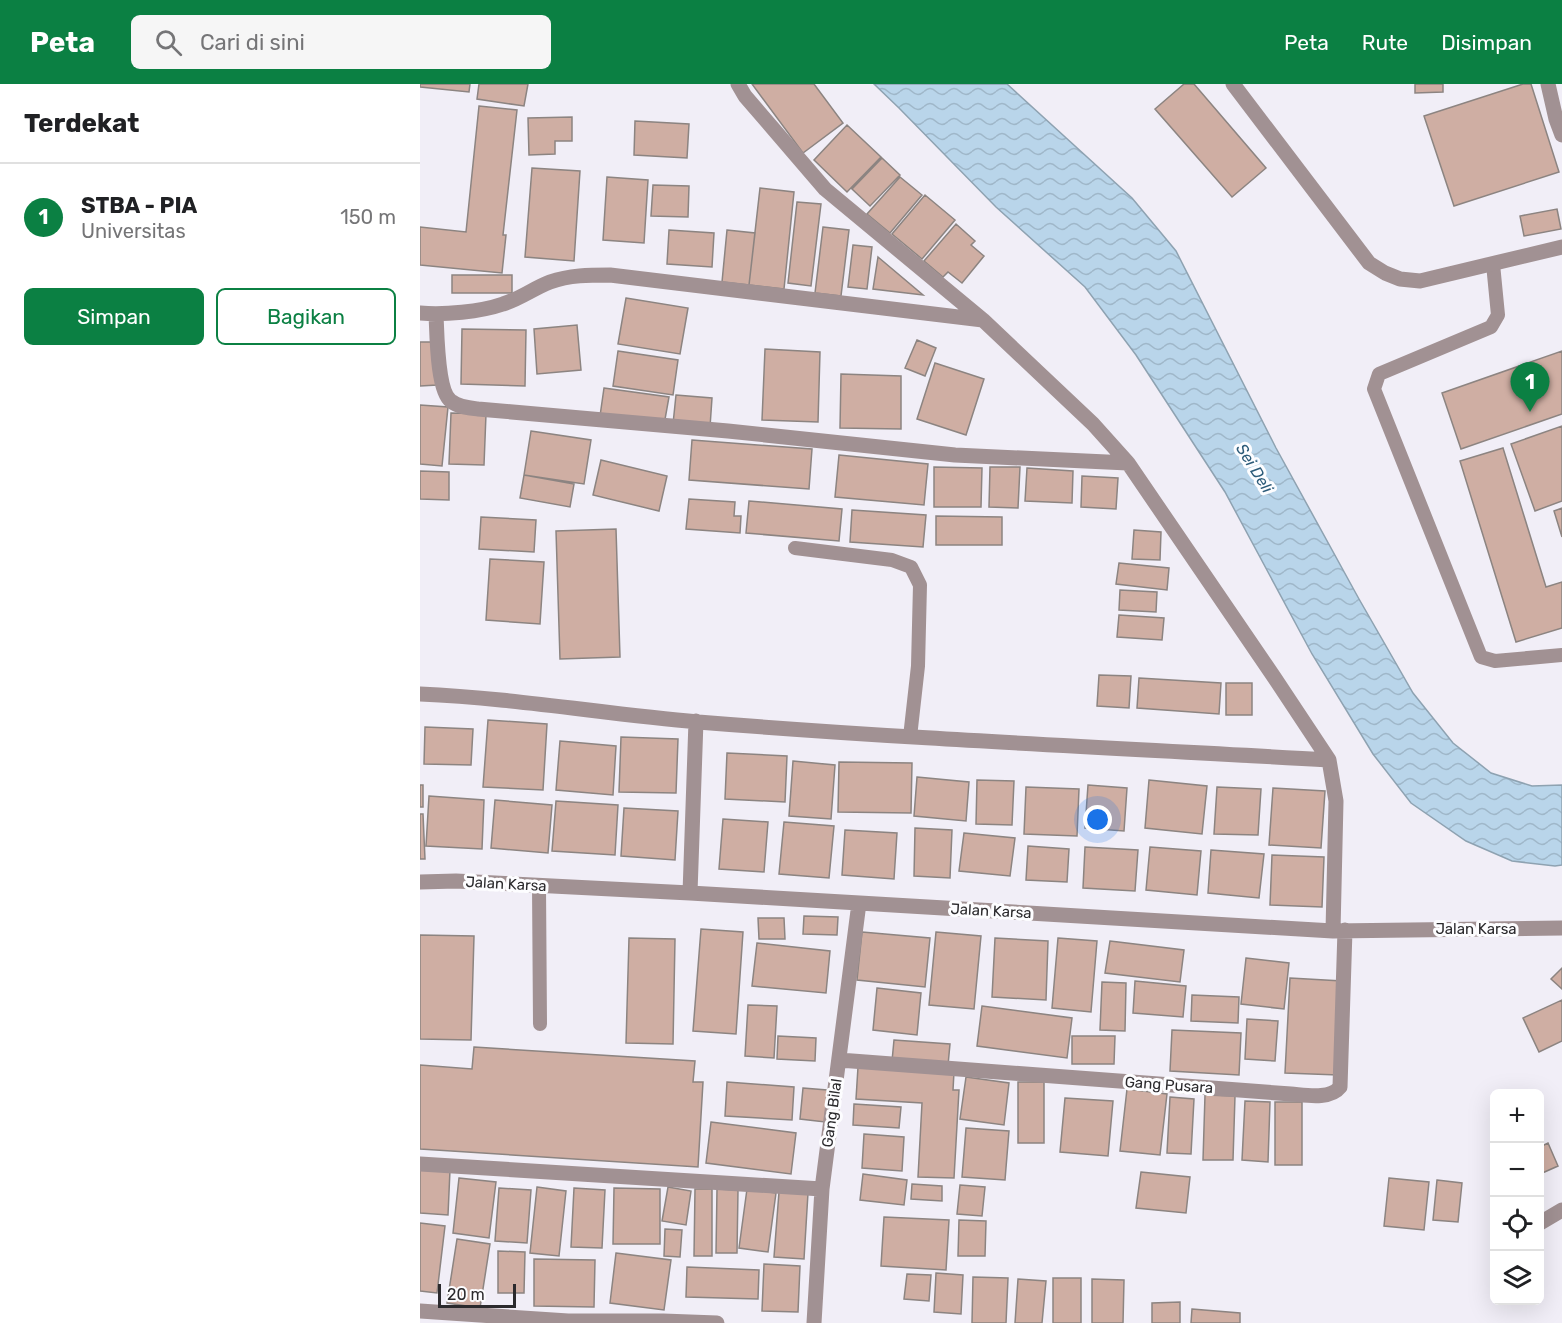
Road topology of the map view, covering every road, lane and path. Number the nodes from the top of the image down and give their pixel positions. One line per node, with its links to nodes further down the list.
1 (738, 84): 9 (street)
2 (1233, 84): 6 (street)
3 (1548, 84): 4 (street)
4 (1562, 135)
5 (1562, 247): 6 (street)
6 (1492, 264): 12 (lane)
7 (420, 313): 8 (street)
8 (436, 314): 9 (street); 10 (street)
9 (983, 320): 10 (street)
10 (1128, 463): 16 (street)
11 (795, 548): 15 (lane)
12 (1562, 655)
13 (420, 694): 14 (street)
14 (696, 722): 15 (street); 19 (street)
15 (910, 736): 16 (street)
16 (1329, 760): 22 (street)
17 (420, 882): 18 (street, Jalan Karsa)
18 (539, 886): 19 (street, Jalan Karsa); 23 (lane)
19 (690, 893): 20 (street, Jalan Karsa)
20 (859, 903): 22 (street, Jalan Karsa); 24 (street, Gang Bilal)
21 (1562, 929): 22 (street, Jalan Karsa)
22 (1339, 931): 24 (street, Gang Pusara)
23 (540, 1024)
24 (839, 1060): 26 (street, Gang Bilal)
25 (420, 1164): 26 (street)
26 (822, 1189): 31 (street, Gang Bilal)
27 (1562, 1210): 28 (street)
28 (1544, 1220)
29 (420, 1311): 30 (street)
30 (717, 1323)
31 (814, 1323)

